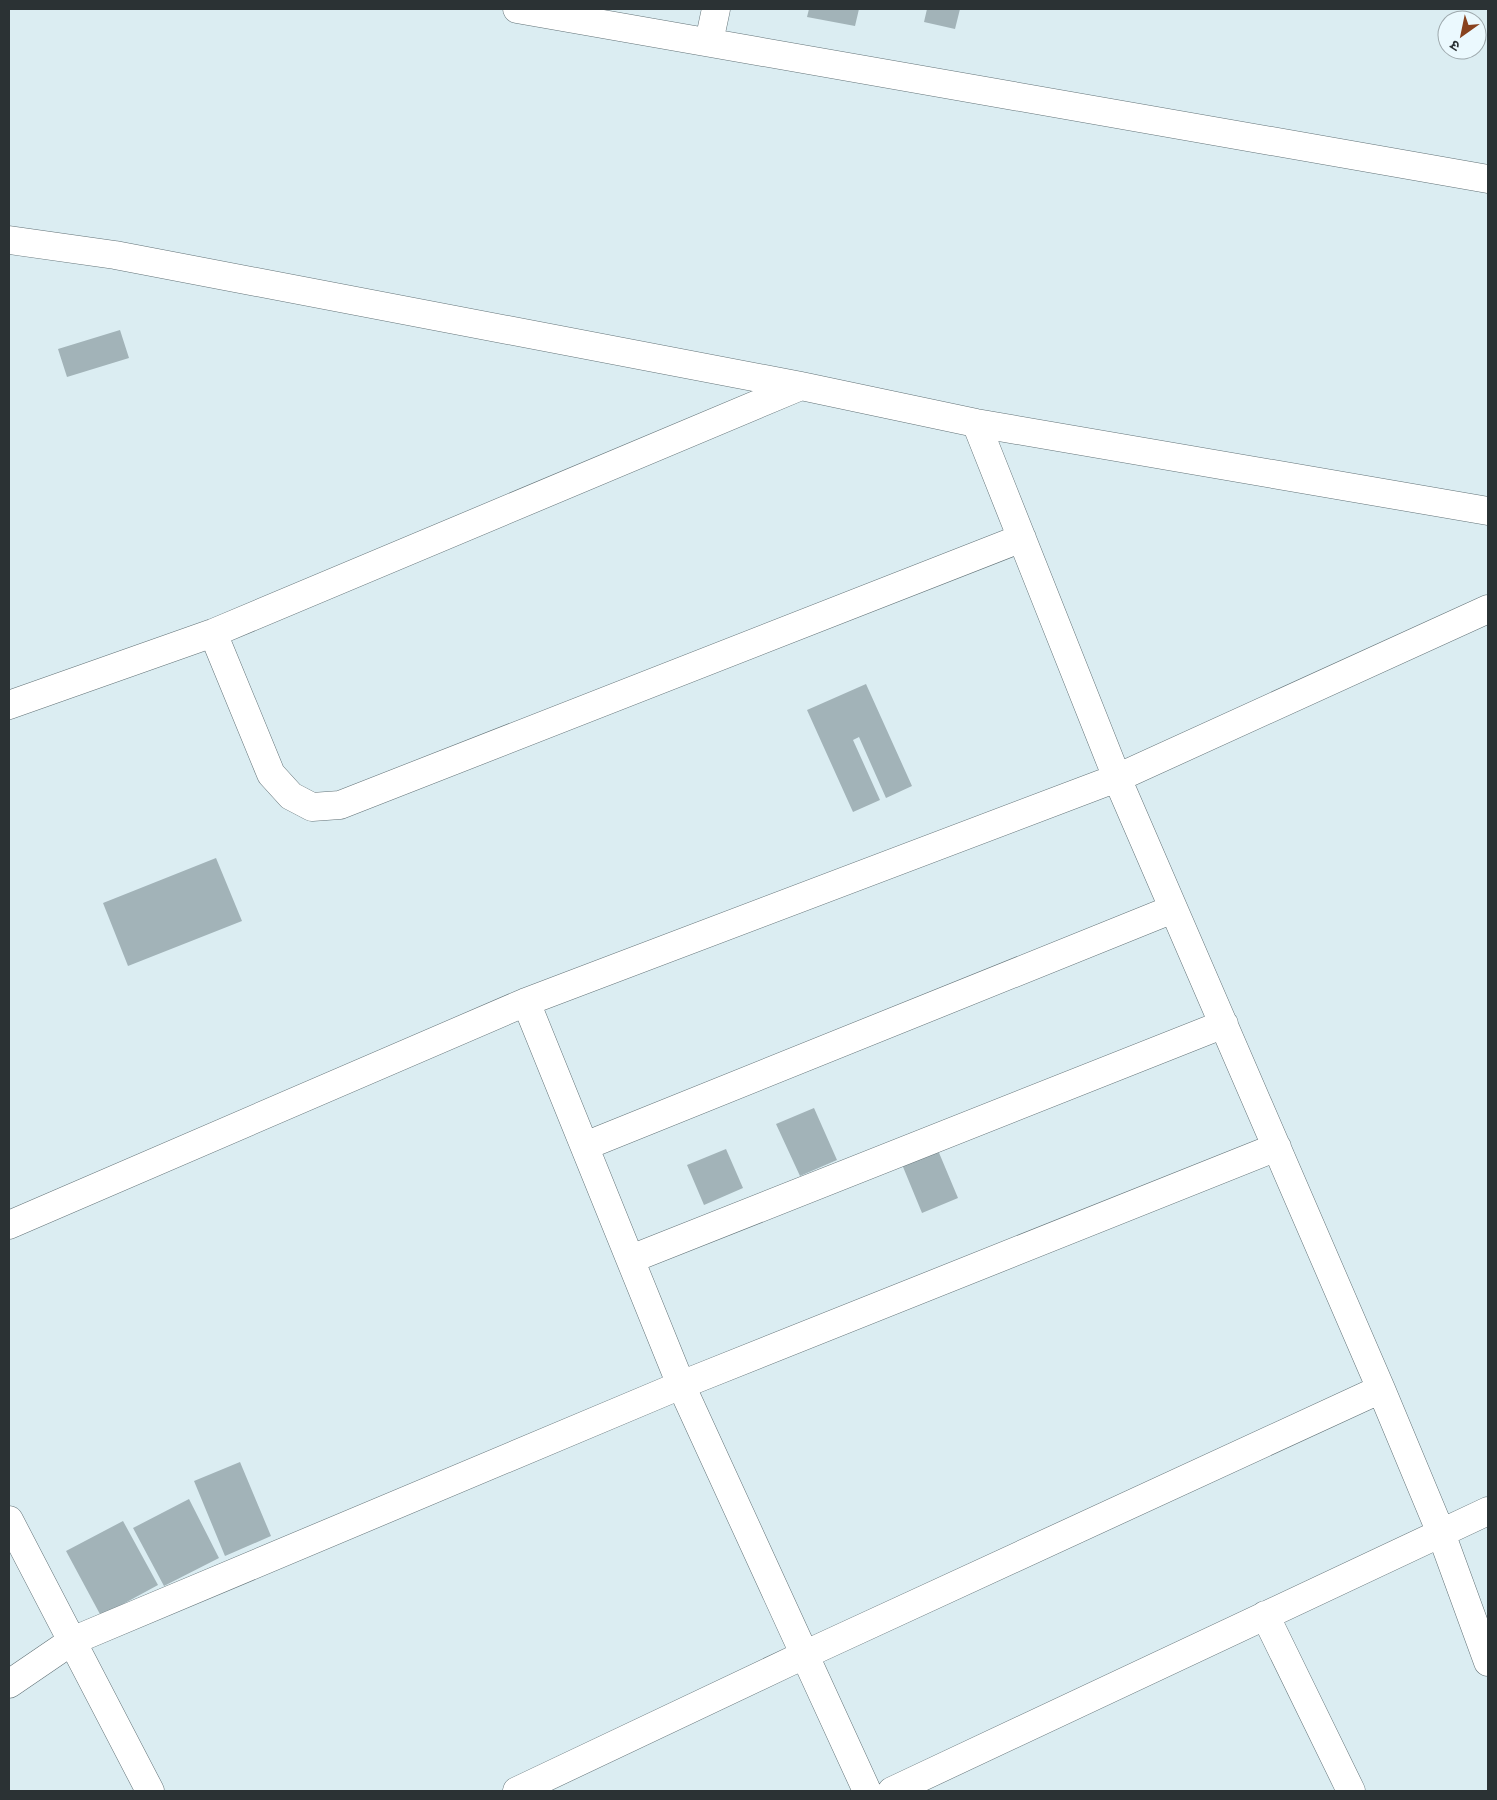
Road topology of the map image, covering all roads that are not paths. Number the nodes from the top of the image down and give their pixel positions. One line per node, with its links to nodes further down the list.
1 (517, 9): 3 (street)
2 (716, 9): 3 (street)
3 (709, 42): 4 (street)
4 (1488, 179)
5 (9, 240): 6 (street)
6 (801, 386): 7 (street); 11 (street)
7 (976, 423): 8 (street); 9 (street)
8 (1488, 511)
9 (1022, 538): 11 (street); 13 (street)
10 (1488, 608): 13 (street)
11 (213, 633): 12 (street)
12 (9, 705)
13 (1117, 778): 14 (street); 15 (street)
14 (1173, 909): 16 (street); 17 (street)
15 (526, 1002): 17 (street); 19 (street)
16 (1224, 1024): 18 (street); 20 (street)
17 (585, 1146): 20 (street)
18 (1277, 1147): 21 (street); 22 (street)
19 (9, 1225)
20 (630, 1259): 21 (street)
21 (681, 1385): 27 (street); 28 (street)
22 (1382, 1389): 25 (street); 28 (street)
23 (1488, 1511): 25 (street)
24 (9, 1520): 27 (street)
25 (1441, 1533): 26 (street); 29 (street)
26 (1265, 1615): 34 (street); 35 (street)
27 (72, 1641): 30 (street); 31 (street)
28 (804, 1655): 32 (street); 33 (street)
29 (1488, 1662)
30 (9, 1684)
31 (150, 1791)
32 (517, 1791)
33 (868, 1791)
34 (892, 1791)
35 (1351, 1791)

